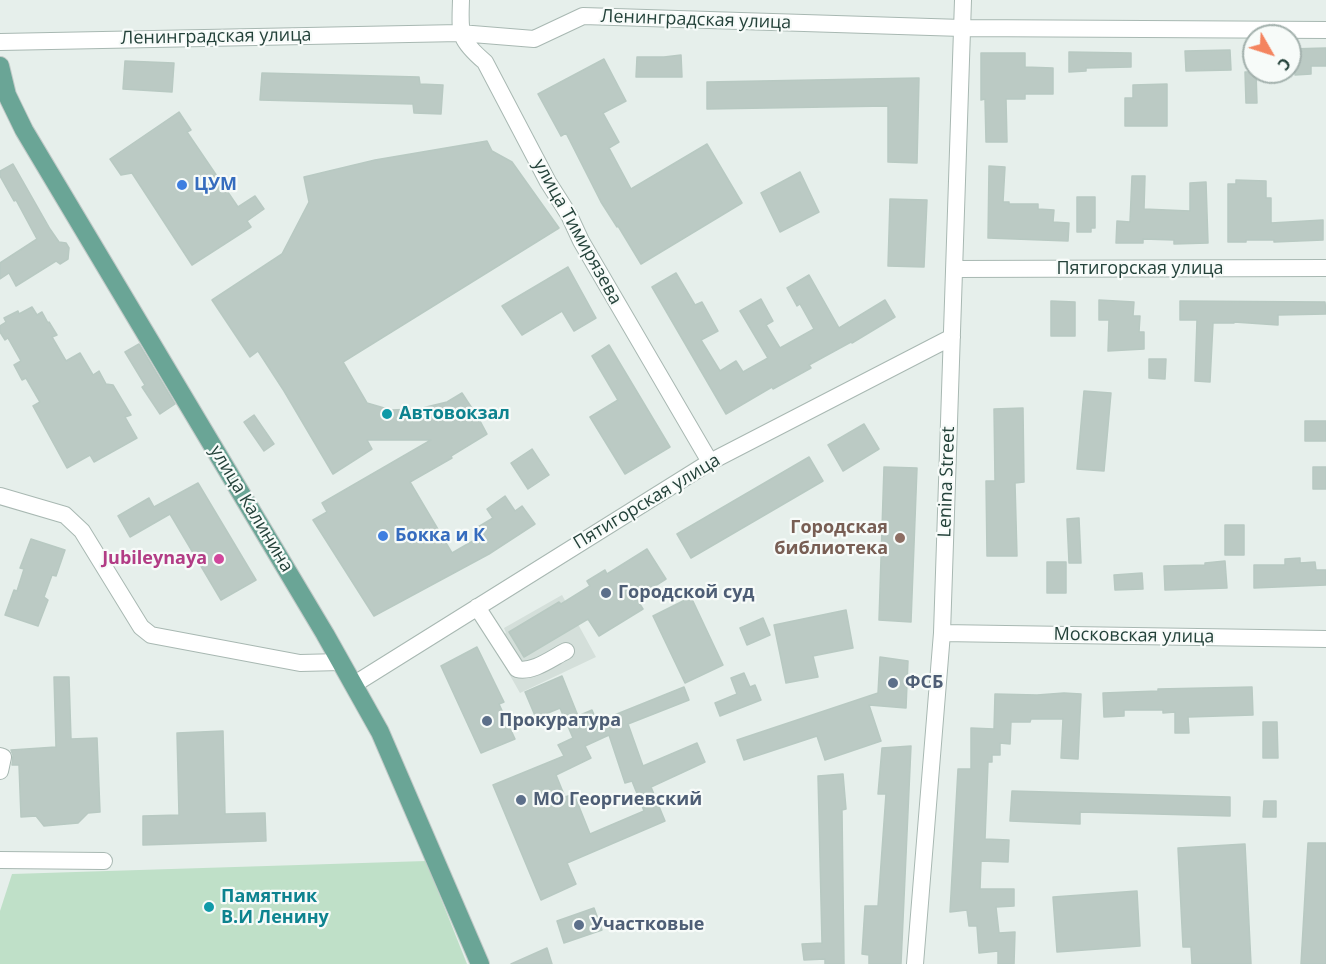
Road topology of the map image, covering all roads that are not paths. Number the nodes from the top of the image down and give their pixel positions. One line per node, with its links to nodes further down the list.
1 (461, 0): 5 (street)
2 (963, 0): 3 (street, Lenina Street)
3 (962, 28): 4 (street, Ленинградская улица); 5 (street, Ленинградская улица); 9 (street, Lenina Street)
4 (1326, 30)
5 (460, 33): 6 (street, Ленинградская улица); 11 (street, улица Тимирязева)
6 (0, 42)
7 (0, 66): 17 (main road, улица Калинина)
8 (1326, 268): 9 (street, Пятигорская улица)
9 (954, 269): 10 (street, Lenina Street)
10 (952, 337): 11 (street, Пятигорская улица); 14 (street, Lenina Street)
11 (710, 462): 13 (street, Пятигорская улица)
12 (0, 496): 17 (street)
13 (477, 607): 16 (street); 18 (street, Пятигорская улица)
14 (942, 633): 15 (street, Московская улица); 22 (street, Lenina Street)
15 (1326, 639)
16 (566, 651)
17 (341, 662): 18 (main road, улица Калинина)
18 (353, 685): 21 (main road, улица Калинина)
19 (0, 860): 20 (street)
20 (104, 861)
21 (480, 964)
22 (915, 964)

